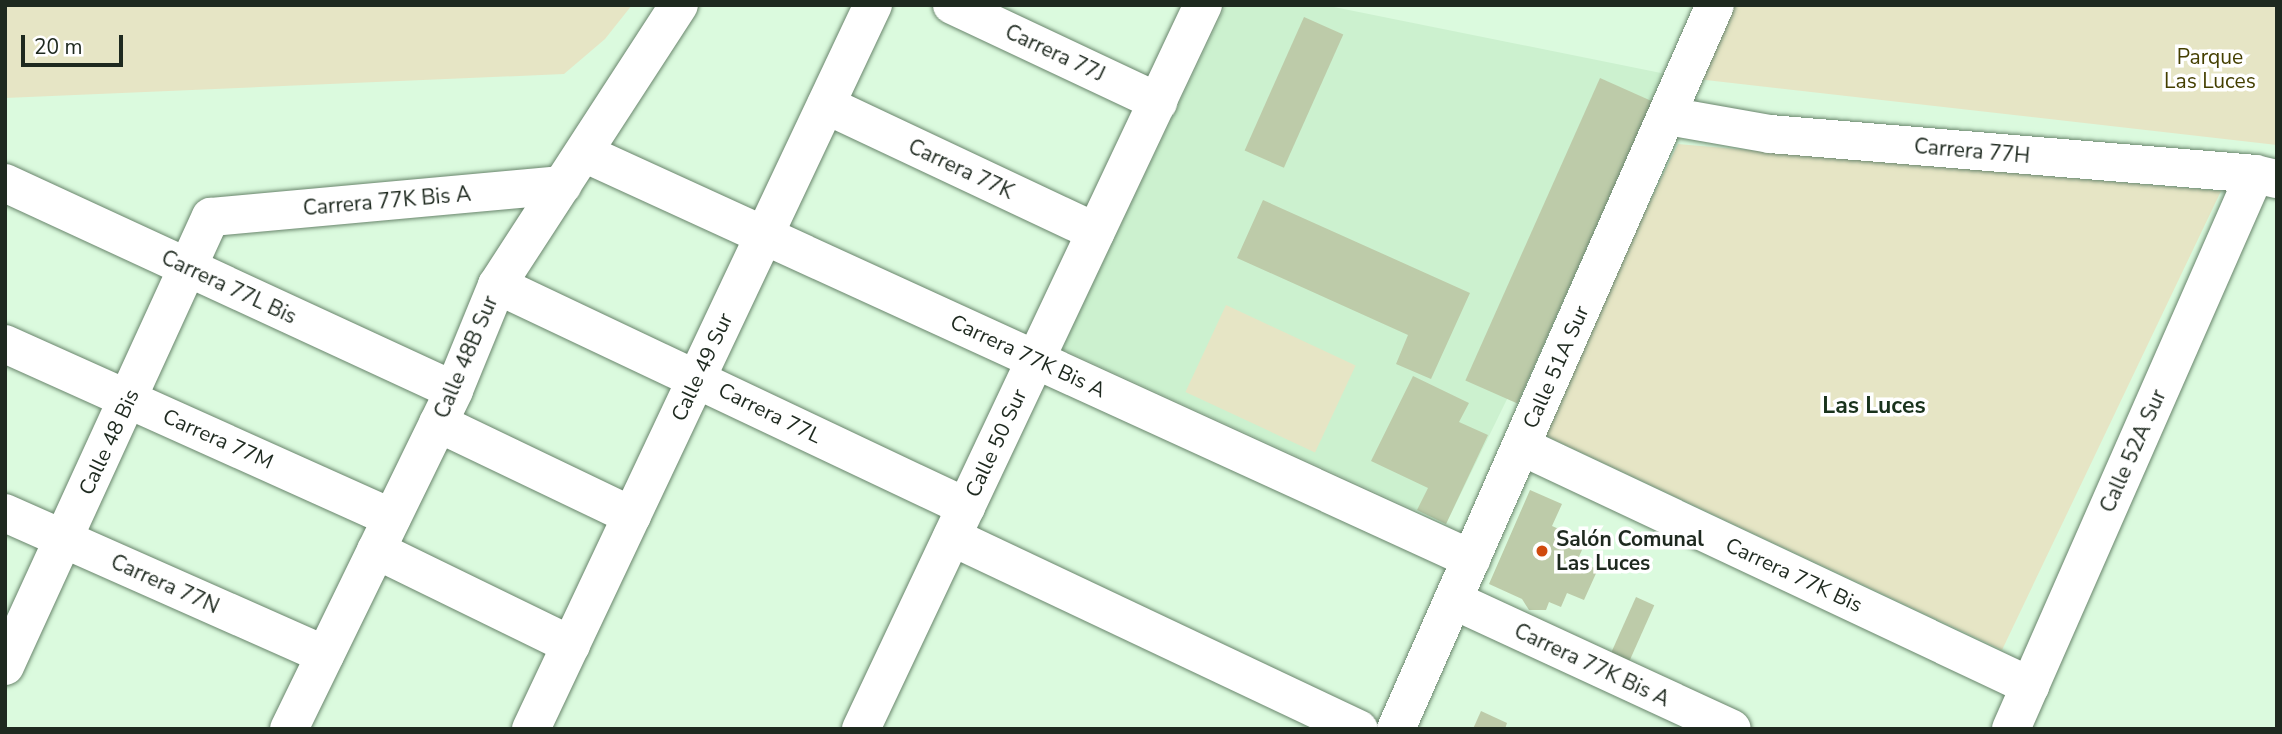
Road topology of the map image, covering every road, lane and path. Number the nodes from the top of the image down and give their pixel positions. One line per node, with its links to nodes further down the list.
1 (679, 5): 9 (street, Calle 48B Sur)
2 (873, 5): 7 (street, Calle 49 Sur)
3 (952, 5): 6 (street, Carrera 77J)
4 (1203, 5): 6 (street, Calle 50 Sur)
5 (1715, 5): 8 (street, Calle 51A Sur)
6 (1158, 102): 14 (street, Calle 50 Sur)
7 (826, 105): 14 (street, Carrera 77K); 15 (street, Calle 49 Sur)
8 (1668, 116): 10 (street, Carrera 77H); 23 (street, Calle 51A Sur)
9 (584, 153): 12 (street, Calle 48B Sur); 15 (street, Carrera 77K Bis A)
10 (2266, 176): 34 (street, Calle 52A Sur)
11 (5, 183): 16 (street, Carrera 77L Bis)
12 (563, 186): 13 (street, Carrera 77K Bis A); 17 (street, Calle 48B Sur)
13 (211, 217): 16 (street, Calle 48 Bis)
14 (1096, 232): 19 (street, Calle 50 Sur)
15 (765, 236): 19 (street, Carrera 77K Bis A); 20 (street, Calle 49 Sur)
16 (188, 268): 21 (street, Calle 48 Bis); 22 (street, Carrera 77L Bis)
17 (497, 285): 20 (street, Carrera 77L); 22 (street, Calle 48B Sur)
18 (5, 344): 21 (street, Carrera 77M)
19 (1036, 359): 26 (street, Calle 50 Sur); 29 (street, Carrera 77K Bis A)
20 (697, 378): 25 (street, Calle 49 Sur); 26 (street, Carrera 77L)
21 (129, 398): 27 (street, Carrera 77M); 28 (street, Calle 48 Bis)
22 (446, 407): 25 (street, Carrera 77L Bis); 27 (street, Calle 48B Sur)
23 (1521, 446): 29 (street, Calle 51A Sur); 34 (street, Carrera 77K Bis)
24 (5, 513): 28 (street, Carrera 77N)
25 (632, 516): 31 (street, Calle 49 Sur)
26 (959, 522): 37 (street, Calle 50 Sur); 38 (street, Carrera 77L)
27 (384, 534): 31 (street, Carrera 77M); 32 (street, Calle 48B Sur)
28 (64, 539): 32 (street, Carrera 77N); 33 (street, Calle 48 Bis)
29 (1471, 559): 30 (street, Calle 51A Sur)
30 (1453, 600): 39 (street, Calle 51A Sur); 40 (street, Carrera 77K Bis A)
31 (571, 645): 36 (street, Calle 49 Sur)
32 (325, 655): 35 (street, Calle 48B Sur)
33 (5, 666)
34 (2030, 686): 41 (street, Calle 52A Sur)
35 (289, 729)
36 (531, 729)
37 (861, 729)
38 (1359, 729)
39 (1396, 729)
40 (1732, 729)
41 (2011, 729)

